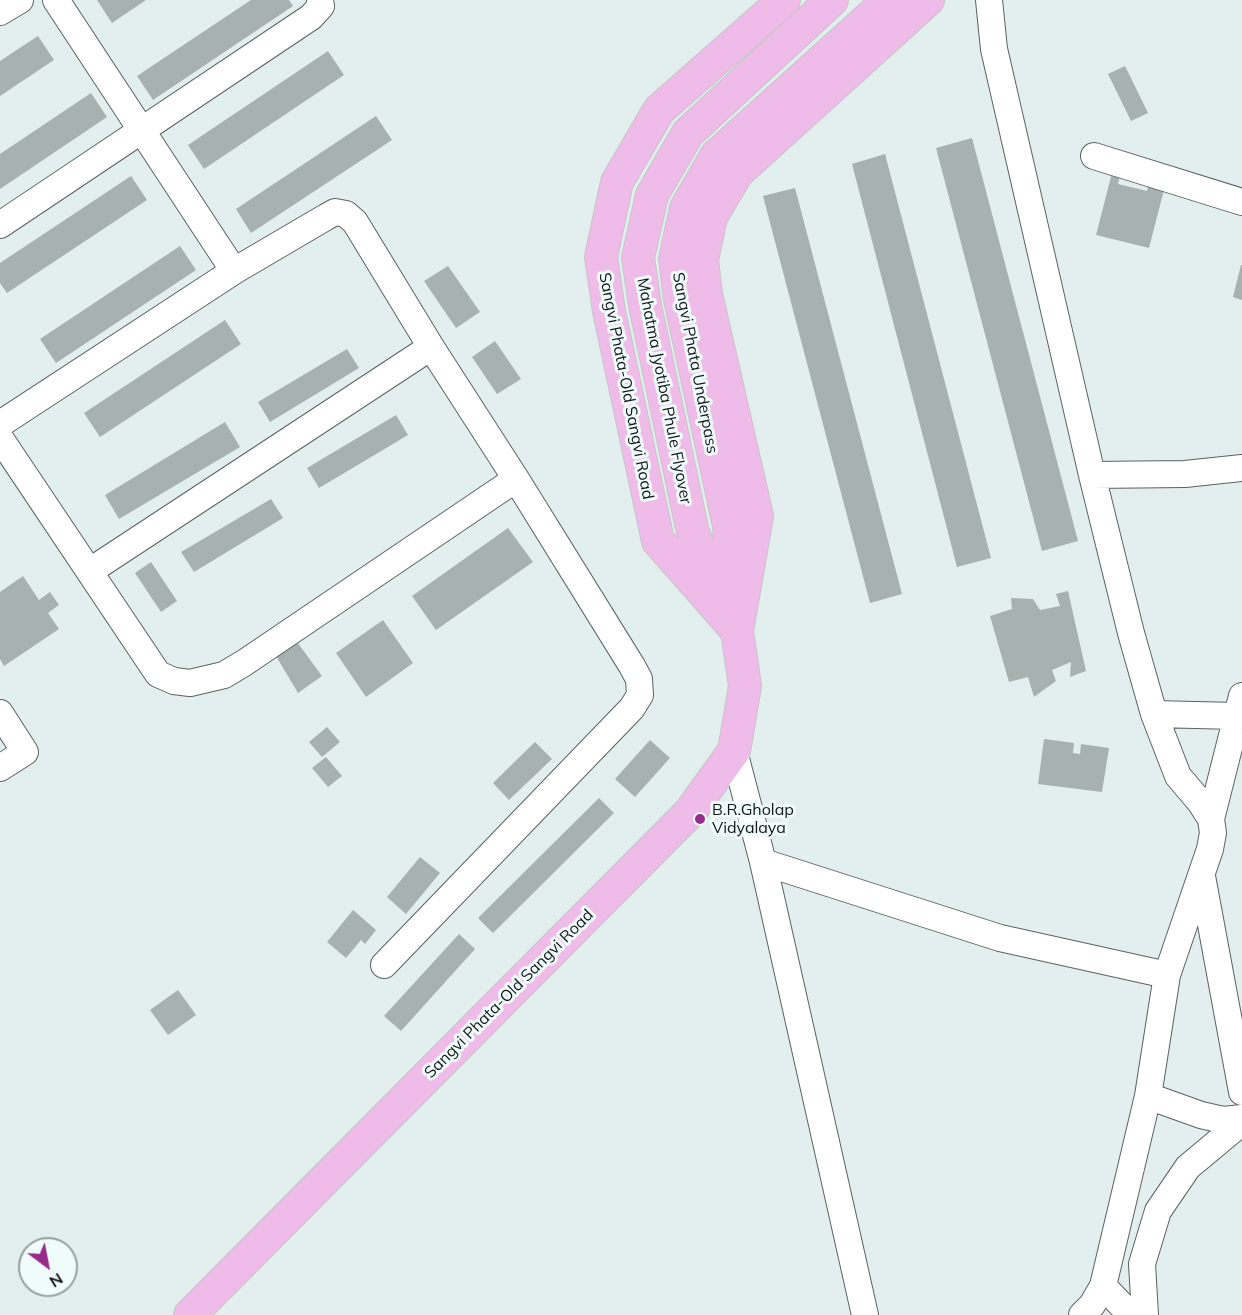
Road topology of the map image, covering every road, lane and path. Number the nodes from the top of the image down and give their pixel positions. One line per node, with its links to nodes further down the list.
1 (20, 0): 9 (lane)
2 (56, 0): 10 (lane)
3 (320, 0): 10 (lane)
4 (784, 0): 22 (main road, Sangvi Phata-Old Sangvi Road)
5 (832, 0): 22 (main road, Mahatma Jyotiba Phule Flyover)
6 (889, 0): 22 (main road, Sangvi Phata Underpass)
7 (928, 0): 22 (main road, Sangvi Phata-Old Sangvi Road)
8 (989, 0): 19 (lane)
9 (0, 12)
10 (141, 130): 13 (lane); 14 (lane)
11 (1094, 156): 12 (lane)
12 (1242, 202)
13 (0, 225)
14 (234, 271): 15 (lane); 16 (lane)
15 (430, 347): 20 (lane); 21 (lane)
16 (0, 424)
17 (0, 438): 21 (lane)
18 (1242, 468): 19 (lane)
19 (1092, 476): 25 (lane)
20 (516, 479): 21 (lane); 31 (lane)
21 (90, 571)
22 (737, 631): 26 (main road, Sangvi Phata-Old Sangvi Road)
23 (1240, 706): 25 (lane); 28 (lane)
24 (0, 713): 27 (lane)
25 (1154, 714): 28 (lane)
26 (734, 751): 29 (lane); 37 (main road, Sangvi Phata-Old Sangvi Road)
27 (0, 768)
28 (1211, 819): 30 (lane)
29 (763, 862): 32 (lane); 38 (lane)
30 (1202, 872): 32 (lane); 33 (lane)
31 (384, 965)
32 (1167, 975): 34 (lane)
33 (1242, 1092)
34 (1148, 1095): 35 (lane); 36 (lane)
35 (1242, 1120): 41 (lane)
36 (1103, 1286): 39 (lane); 40 (lane)
37 (190, 1315)
38 (865, 1315)
39 (1082, 1315)
40 (1131, 1315)
41 (1145, 1315)

